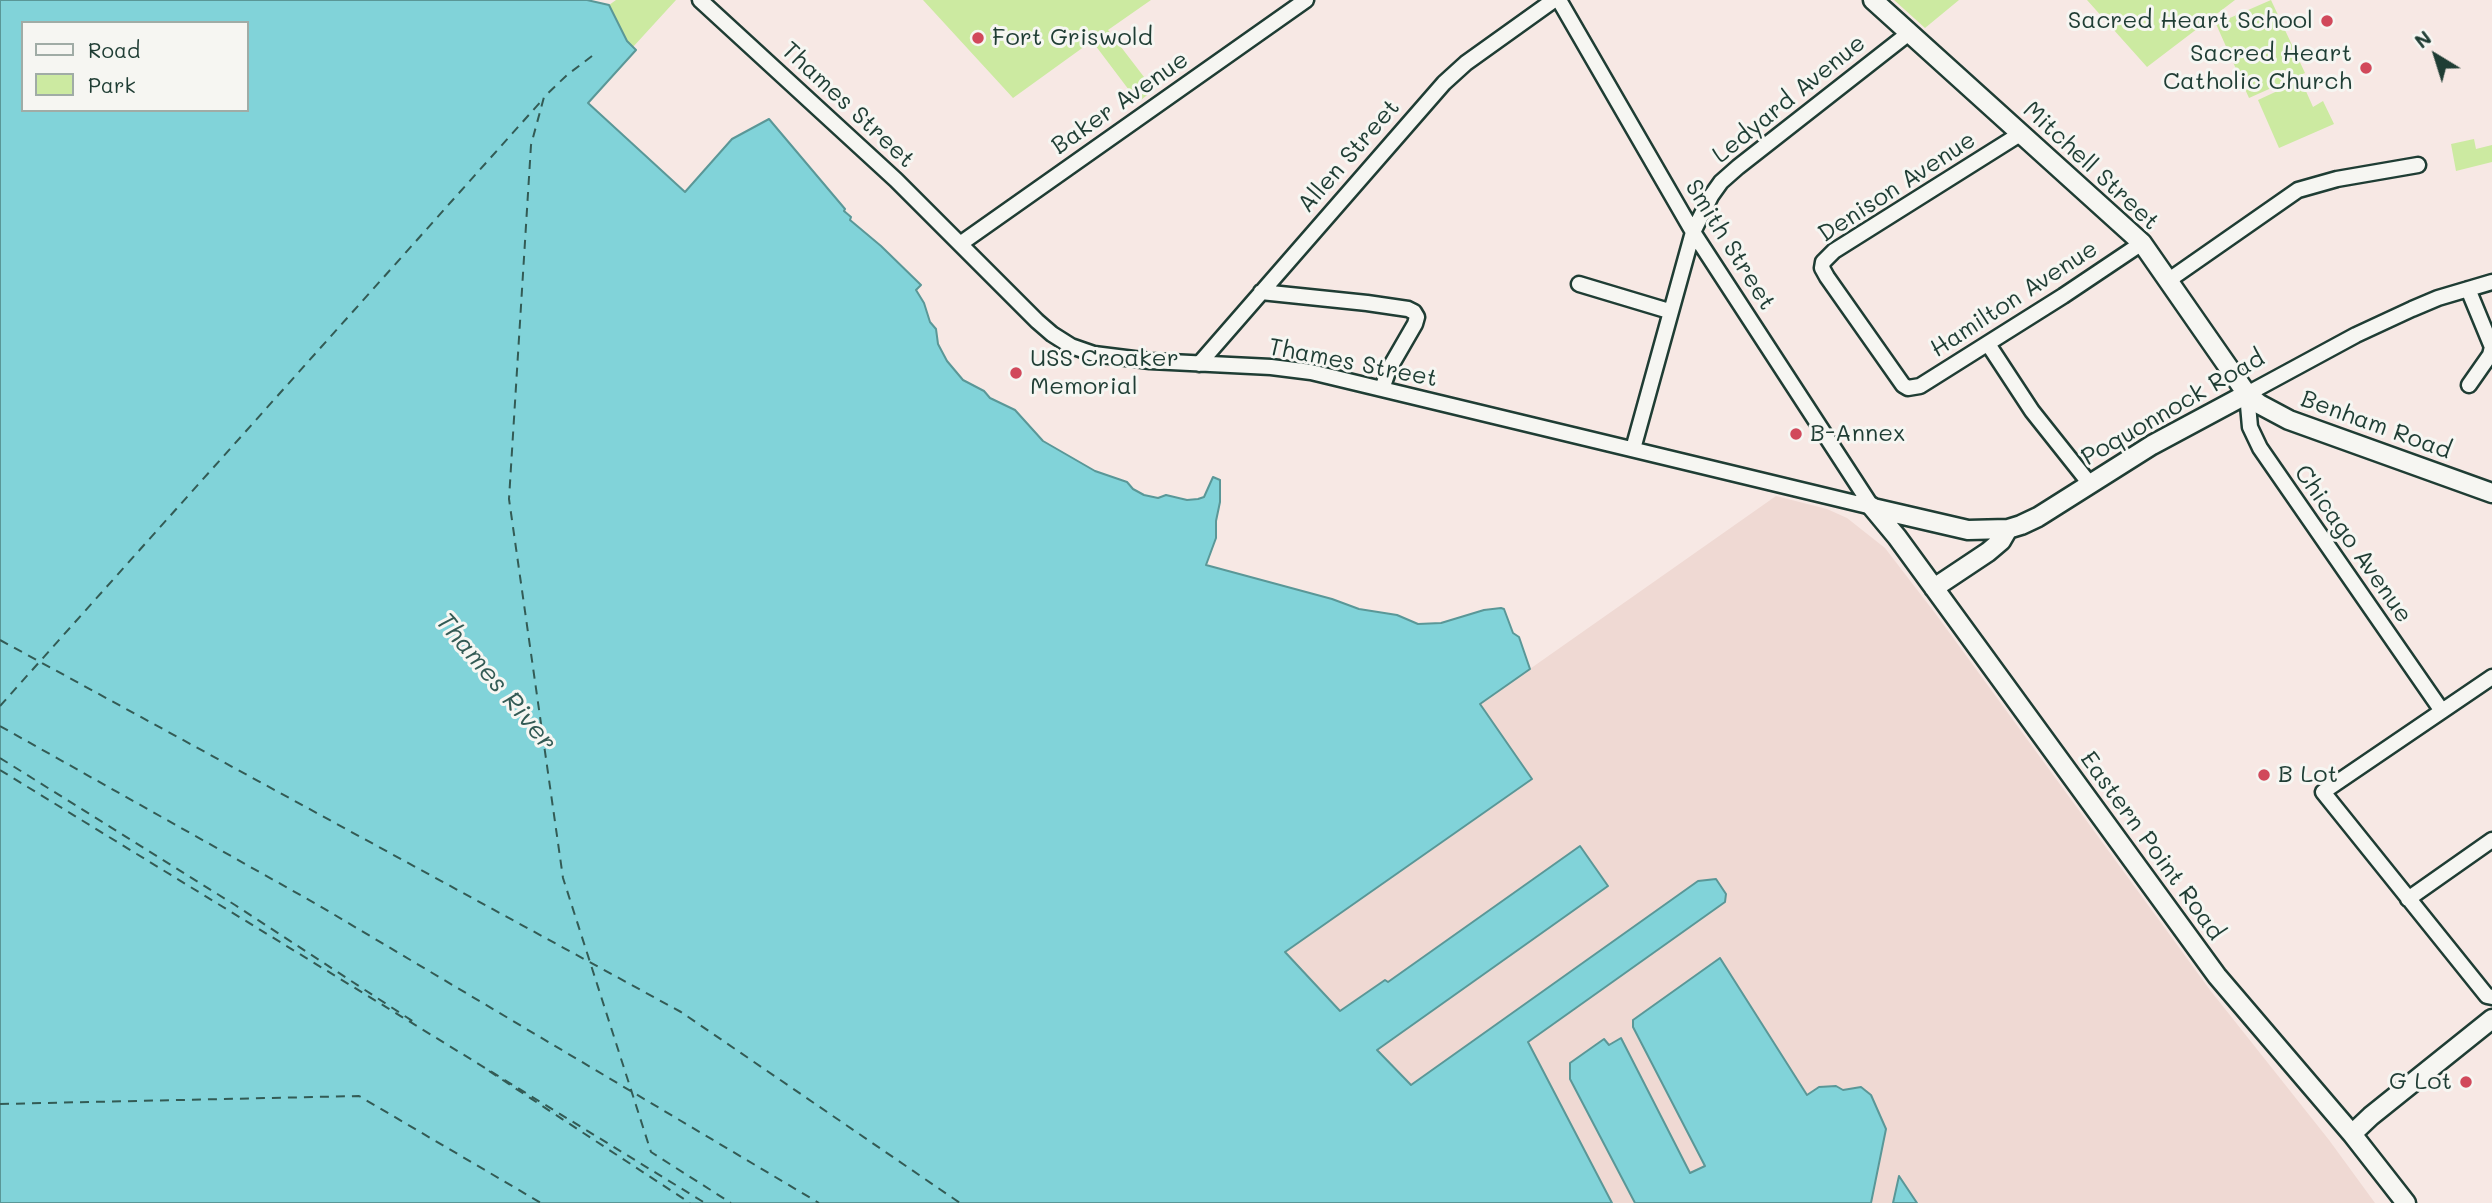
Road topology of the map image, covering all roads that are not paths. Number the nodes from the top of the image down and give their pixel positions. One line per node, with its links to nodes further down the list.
1 (700, 0): 10 (street, Thames Street)
2 (1306, 0): 10 (street, Baker Avenue)
3 (1557, 0): 8 (street, Smith Street); 15 (street, Allen Street)
4 (1873, 0): 5 (main road, Mitchell Street)
5 (1909, 33): 6 (main road, Mitchell Street); 8 (street, Ledyard Avenue)
6 (2020, 134): 9 (main road, Mitchell Street); 21 (street, Denison Avenue)
7 (2418, 165): 11 (street)
8 (1692, 232): 16 (street, Ledyard Avenue); 27 (street, Smith Street)
9 (2142, 243): 11 (main road, Mitchell Street); 17 (street, Hamilton Avenue)
10 (960, 244): 19 (street, Thames Street)
11 (2169, 280): 23 (main road, Mitchell Street)
12 (2492, 282): 14 (street, Poquonnock Road)
13 (1579, 284): 16 (street)
14 (2468, 289): 18 (street); 23 (street, Poquonnock Road)
15 (1261, 292): 19 (street, Allen Street); 22 (street)
16 (1670, 311): 24 (street, Ledyard Avenue)
17 (1988, 344): 21 (street, Hamilton Avenue); 25 (street)
18 (2492, 347): 20 (street)
19 (1199, 364): 22 (street, Thames Street)
20 (2469, 385)
21 (1908, 388)
22 (1382, 389): 24 (street, Thames Street)
23 (2247, 394): 25 (main road, Poquonnock Road); 26 (main road, Benham Road); 31 (street, Chicago Avenue)
24 (1633, 449): 27 (street, Thames Street)
25 (2090, 484): 28 (main road, Poquonnock Road)
26 (2492, 493)
27 (1872, 508): 28 (main road, Poquonnock Road); 29 (main road, Eastern Point Road)
28 (2008, 529): 29 (main road)
29 (1934, 588): 36 (main road, Eastern Point Road)
30 (2492, 677): 31 (street)
31 (2442, 711): 33 (street)
32 (2492, 840): 33 (street)
33 (2408, 898): 34 (street)
34 (2492, 997)
35 (2492, 1019): 36 (main road)
36 (2352, 1134): 37 (main road, Eastern Point Road)
37 (2406, 1203)

